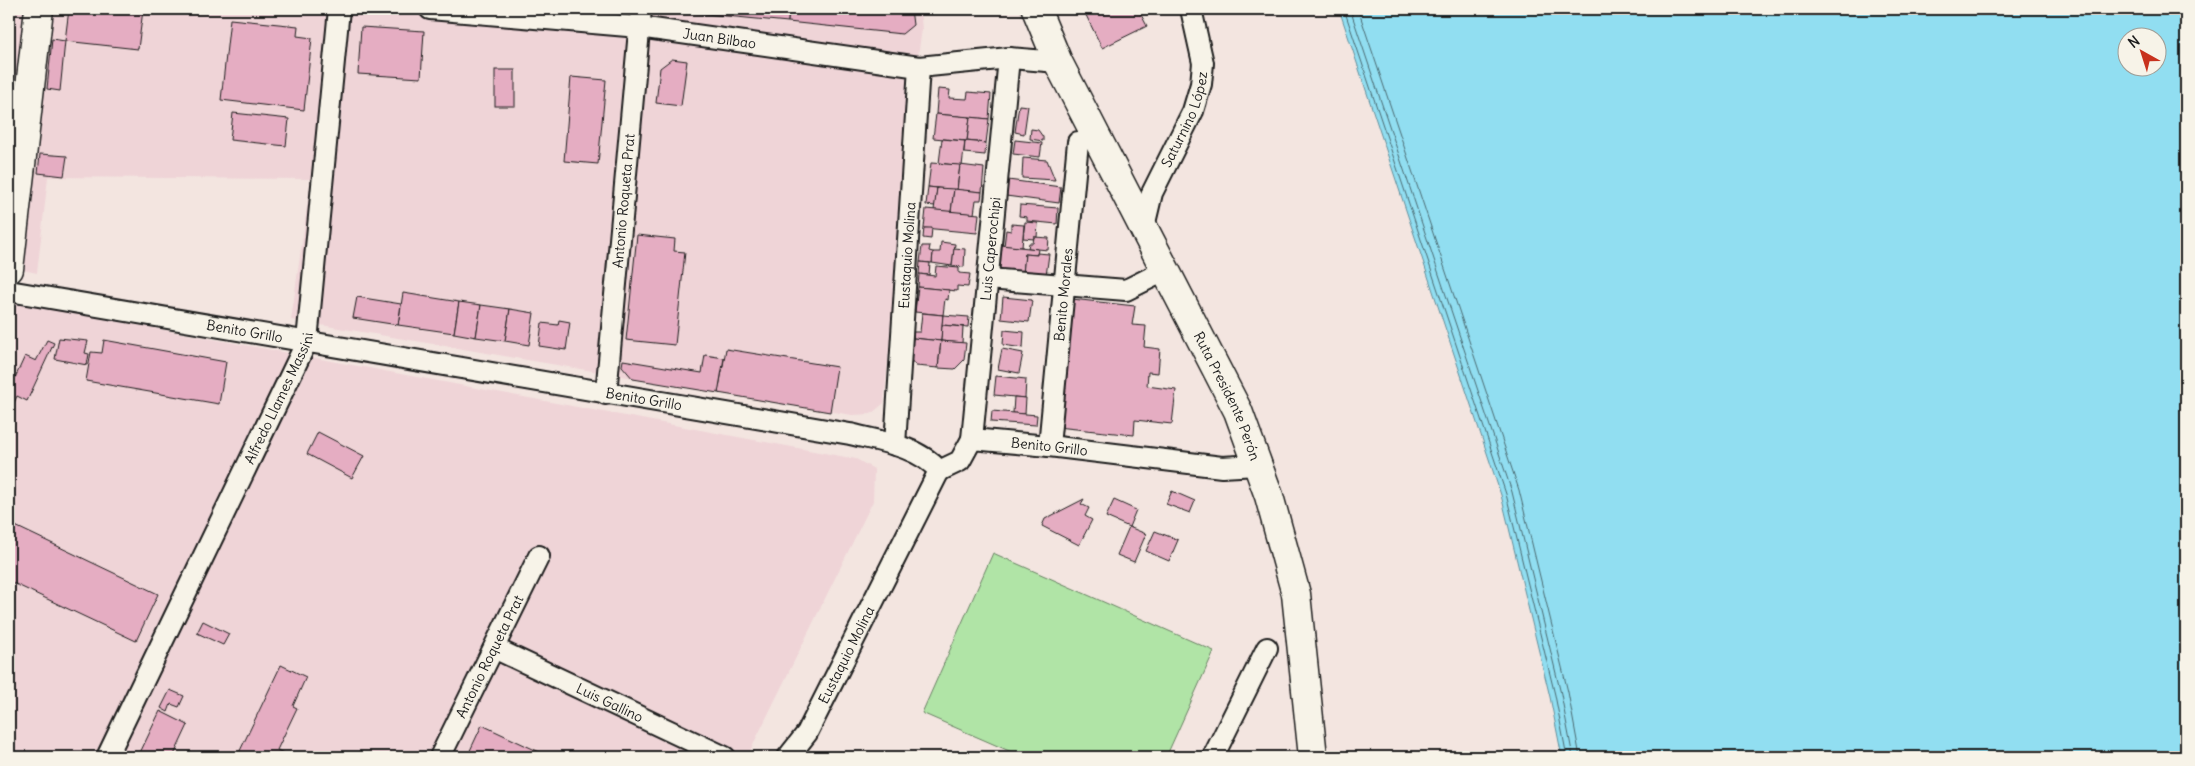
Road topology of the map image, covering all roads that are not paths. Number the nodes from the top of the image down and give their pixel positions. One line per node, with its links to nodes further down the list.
1 (39, 9): 12 (main road)
2 (339, 9): 17 (street, Alfredo Llames Massini)
3 (430, 9): 6 (street, Juan Bilbao)
4 (1036, 9): 8 (main road)
5 (1191, 9): 11 (street, Saturnino López)
6 (640, 18): 9 (street, Juan Bilbao); 18 (street, Antonio Roqueta Prat)
7 (1009, 58): 8 (street, Juan Bilbao); 9 (street, Juan Bilbao); 14 (street, Luis Caperochipi)
8 (1058, 62): 11 (main road, Ruta Presidente Perón)
9 (919, 67): 20 (street, Eustaquio Molina)
10 (1078, 142): 15 (street, Benito Morales)
11 (1144, 227): 13 (main road, Ruta Presidente Perón)
12 (9, 269)
13 (1166, 270): 15 (street); 22 (main road, Ruta Presidente Perón)
14 (988, 279): 15 (street); 19 (street, Luis Caperochipi)
15 (1065, 287): 21 (street, Benito Morales)
16 (9, 292): 17 (street, Benito Grillo)
17 (306, 340): 18 (street, Benito Grillo); 27 (street, Alfredo Llames Massini)
18 (606, 394): 20 (street, Benito Grillo)
19 (972, 439): 21 (street, Benito Grillo); 23 (street)
20 (895, 445): 23 (street, Benito Grillo)
21 (1049, 446): 22 (street, Benito Grillo)
22 (1258, 465): 32 (main road, Ruta Presidente Perón)
23 (938, 471): 30 (street, Eustaquio Molina)
24 (539, 556): 25 (street, Antonio Roqueta Prat)
25 (494, 648): 28 (street, Antonio Roqueta Prat); 29 (street, Luis Gallino)
26 (1267, 648): 31 (street)
27 (107, 757)
28 (440, 757)
29 (725, 757)
30 (788, 757)
31 (1213, 757)
32 (1313, 757)

